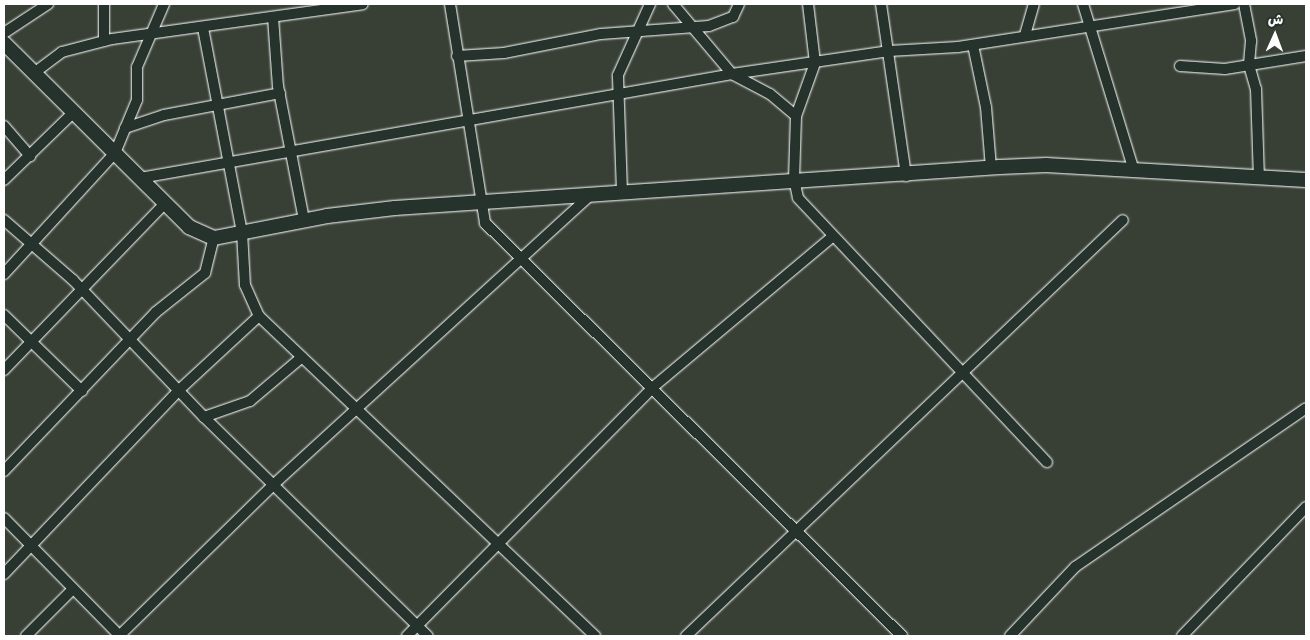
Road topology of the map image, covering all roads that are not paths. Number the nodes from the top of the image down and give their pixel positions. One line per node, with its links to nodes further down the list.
1 (48, 4): 21 (street)
2 (104, 4): 24 (street)
3 (164, 4): 22 (street)
4 (361, 4): 16 (street)
5 (450, 4): 28 (street)
6 (650, 4): 20 (street)
7 (673, 4): 18 (street)
8 (739, 4): 18 (street)
9 (808, 4): 30 (street)
10 (881, 4): 27 (street)
11 (1034, 4): 23 (street)
12 (1083, 4): 17 (street)
13 (1235, 4): 15 (street)
14 (1244, 4): 31 (street)
15 (1180, 8): 17 (street)
16 (273, 17): 19 (street); 35 (street)
17 (1089, 25): 23 (street); 48 (street)
18 (690, 26): 20 (street); 34 (street)
19 (203, 28): 22 (street); 37 (street)
20 (641, 30): 28 (street); 36 (street)
21 (4, 33)
22 (150, 35): 24 (street); 42 (street)
23 (1025, 35): 25 (street)
24 (104, 41): 33 (street)
25 (973, 45): 27 (street); 47 (street)
26 (6, 50): 33 (street)
27 (889, 51): 30 (street); 49 (street)
28 (457, 56): 40 (street)
29 (1306, 56): 31 (street)
30 (815, 63): 34 (street); 39 (street)
31 (1249, 65): 32 (street); 52 (street)
32 (1180, 66)
33 (34, 73): 38 (street)
34 (732, 74): 36 (street); 39 (street)
35 (280, 93): 37 (street); 44 (street)
36 (616, 97): 40 (street); 55 (street)
37 (216, 106): 42 (street); 46 (street)
38 (74, 112): 43 (street); 45 (street)
39 (796, 116): 51 (street)
40 (468, 120): 44 (street); 57 (street)
41 (4, 126): 45 (street)
42 (125, 128): 43 (street)
43 (115, 153): 50 (street); 65 (street)
44 (293, 153): 46 (street); 60 (street)
45 (30, 156): 53 (street)
46 (227, 161): 50 (street); 62 (street)
47 (991, 168): 48 (street); 49 (street)
48 (1134, 171): 52 (street)
49 (906, 176): 51 (street)
50 (140, 178): 58 (street)
51 (794, 179): 55 (street); 63 (street)
52 (1259, 179): 54 (street)
53 (4, 180)
54 (1306, 180)
55 (622, 192): 56 (street)
56 (590, 196): 57 (street); 66 (street)
57 (479, 202): 60 (street); 66 (street)
58 (165, 203): 64 (street); 68 (street)
59 (4, 220): 65 (street)
60 (304, 220): 62 (street)
61 (1123, 220): 75 (street)
62 (242, 232): 64 (street); 70 (street)
63 (834, 236): 75 (street); 76 (street)
64 (214, 238): 72 (street)
65 (32, 244): 67 (street); 68 (street)
66 (521, 259): 76 (street); 80 (street)
67 (4, 274)
68 (83, 290): 71 (street); 72 (street)
69 (4, 316): 71 (street)
70 (260, 316): 73 (street); 77 (street)
71 (30, 340): 74 (street); 78 (street)
72 (130, 340): 77 (street); 78 (street)
73 (302, 357): 80 (street); 81 (street)
74 (4, 370)
75 (962, 374): 82 (street); 87 (street)
76 (652, 388): 87 (street); 88 (street)
77 (179, 390): 81 (street); 89 (street)
78 (82, 391): 83 (street)
79 (1306, 408): 100 (street)
80 (357, 409): 84 (street); 88 (street)
81 (204, 417): 84 (street)
82 (1047, 462)
83 (4, 471)
84 (273, 485): 92 (street); 94 (street)
85 (1306, 506): 101 (street)
86 (4, 518): 89 (street)
87 (796, 531): 98 (street); 99 (street)
88 (498, 544): 92 (street); 97 (street)
89 (30, 545): 90 (street); 91 (street)
90 (4, 574)
91 (72, 590): 93 (street); 94 (street)
92 (418, 626): 95 (street); 96 (street)
93 (26, 636)
94 (120, 636)
95 (407, 636)
96 (428, 636)
97 (595, 636)
98 (686, 636)
99 (902, 636)
100 (1010, 636)
101 (1182, 636)

